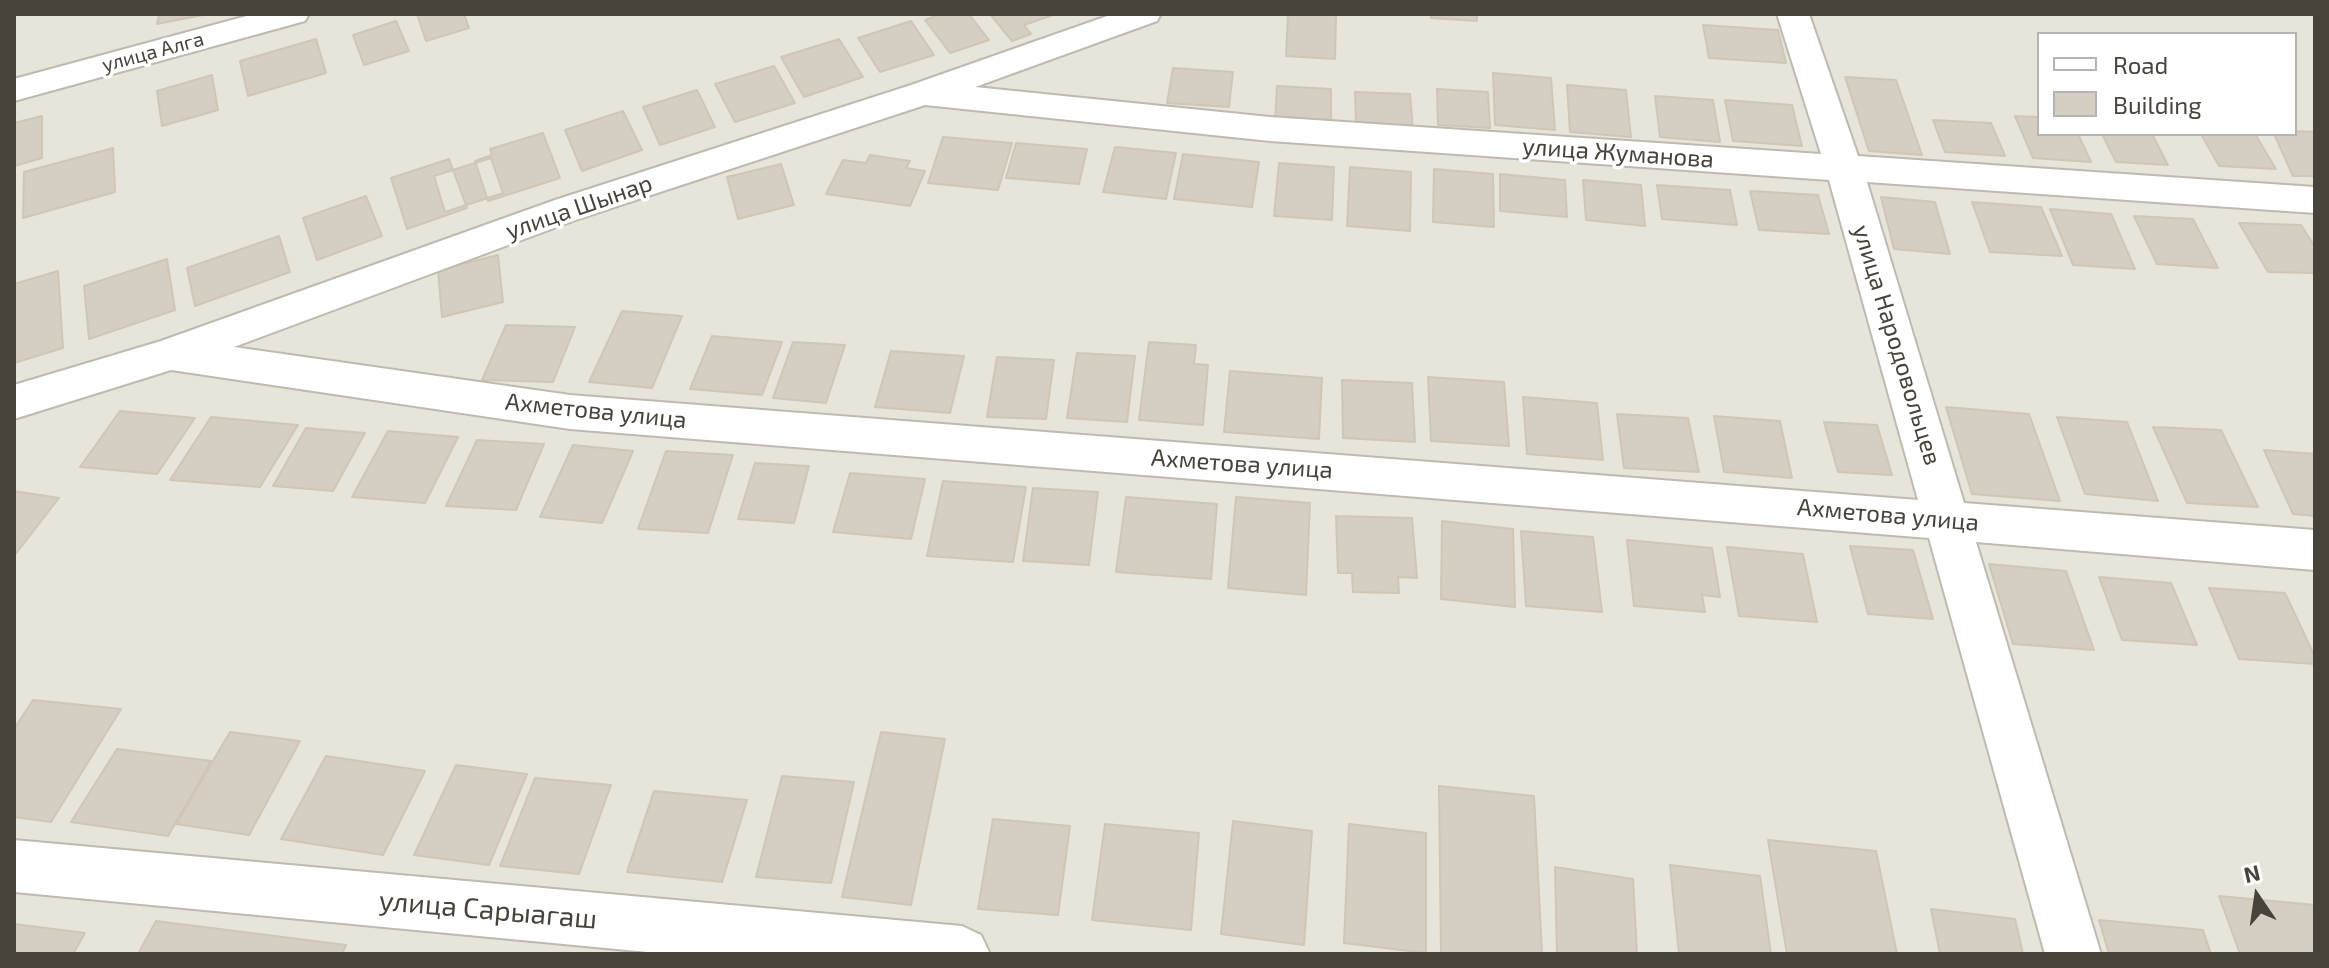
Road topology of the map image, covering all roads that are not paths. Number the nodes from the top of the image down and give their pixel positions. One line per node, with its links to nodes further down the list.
1 (293, 14): 4 (street, улица Алга)
2 (1145, 14): 5 (street, улица Шынар)
3 (1793, 14): 6 (street, улица Народовольцев)
4 (14, 90)
5 (923, 93): 6 (street, улица Жуманова); 8 (street, улица Шынар)
6 (1844, 168): 7 (street, улица Жуманова); 10 (street, улица Народовольцев)
7 (2315, 200)
8 (171, 354): 9 (street, улица Шынар); 10 (street, Ахметова улица)
9 (14, 402)
10 (1949, 519): 11 (street, Ахметова улица); 14 (street, улица Народовольцев)
11 (2315, 550)
12 (14, 866): 13 (street, улица Сарыагаш)
13 (962, 954)
14 (2073, 954)

